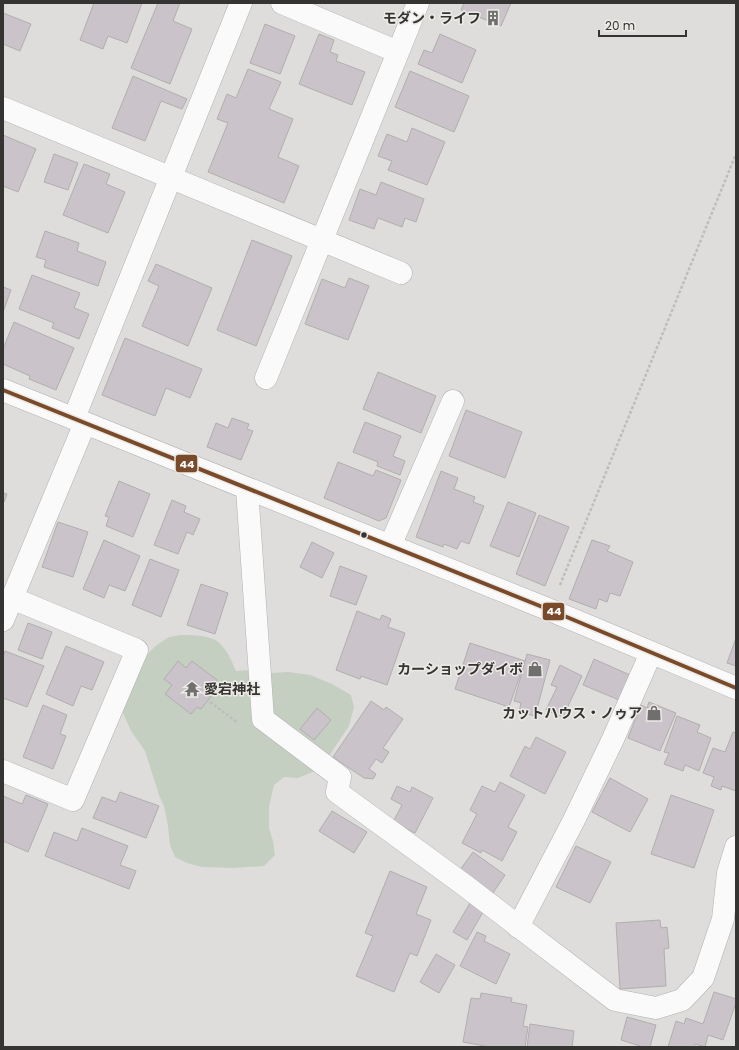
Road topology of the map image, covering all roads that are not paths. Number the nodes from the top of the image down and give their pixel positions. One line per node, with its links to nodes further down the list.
1 (241, 3): 6 (street)
2 (282, 3): 4 (street)
3 (418, 3): 4 (street)
4 (398, 52): 7 (street)
5 (3, 108): 6 (street)
6 (170, 178): 7 (street); 12 (street)
7 (322, 240): 8 (street); 9 (street)
8 (401, 273)
9 (266, 378)
10 (3, 390): 12 (street)
11 (453, 402): 14 (street)
12 (79, 421): 13 (street); 15 (street)
13 (247, 489): 14 (street); 21 (street)
14 (390, 546): 17 (street)
15 (12, 598): 16 (street); 19 (street)
16 (3, 620)
17 (651, 653): 18 (street); 21 (street)
18 (736, 688)
19 (3, 771)
20 (736, 847): 21 (street)
21 (518, 927)

